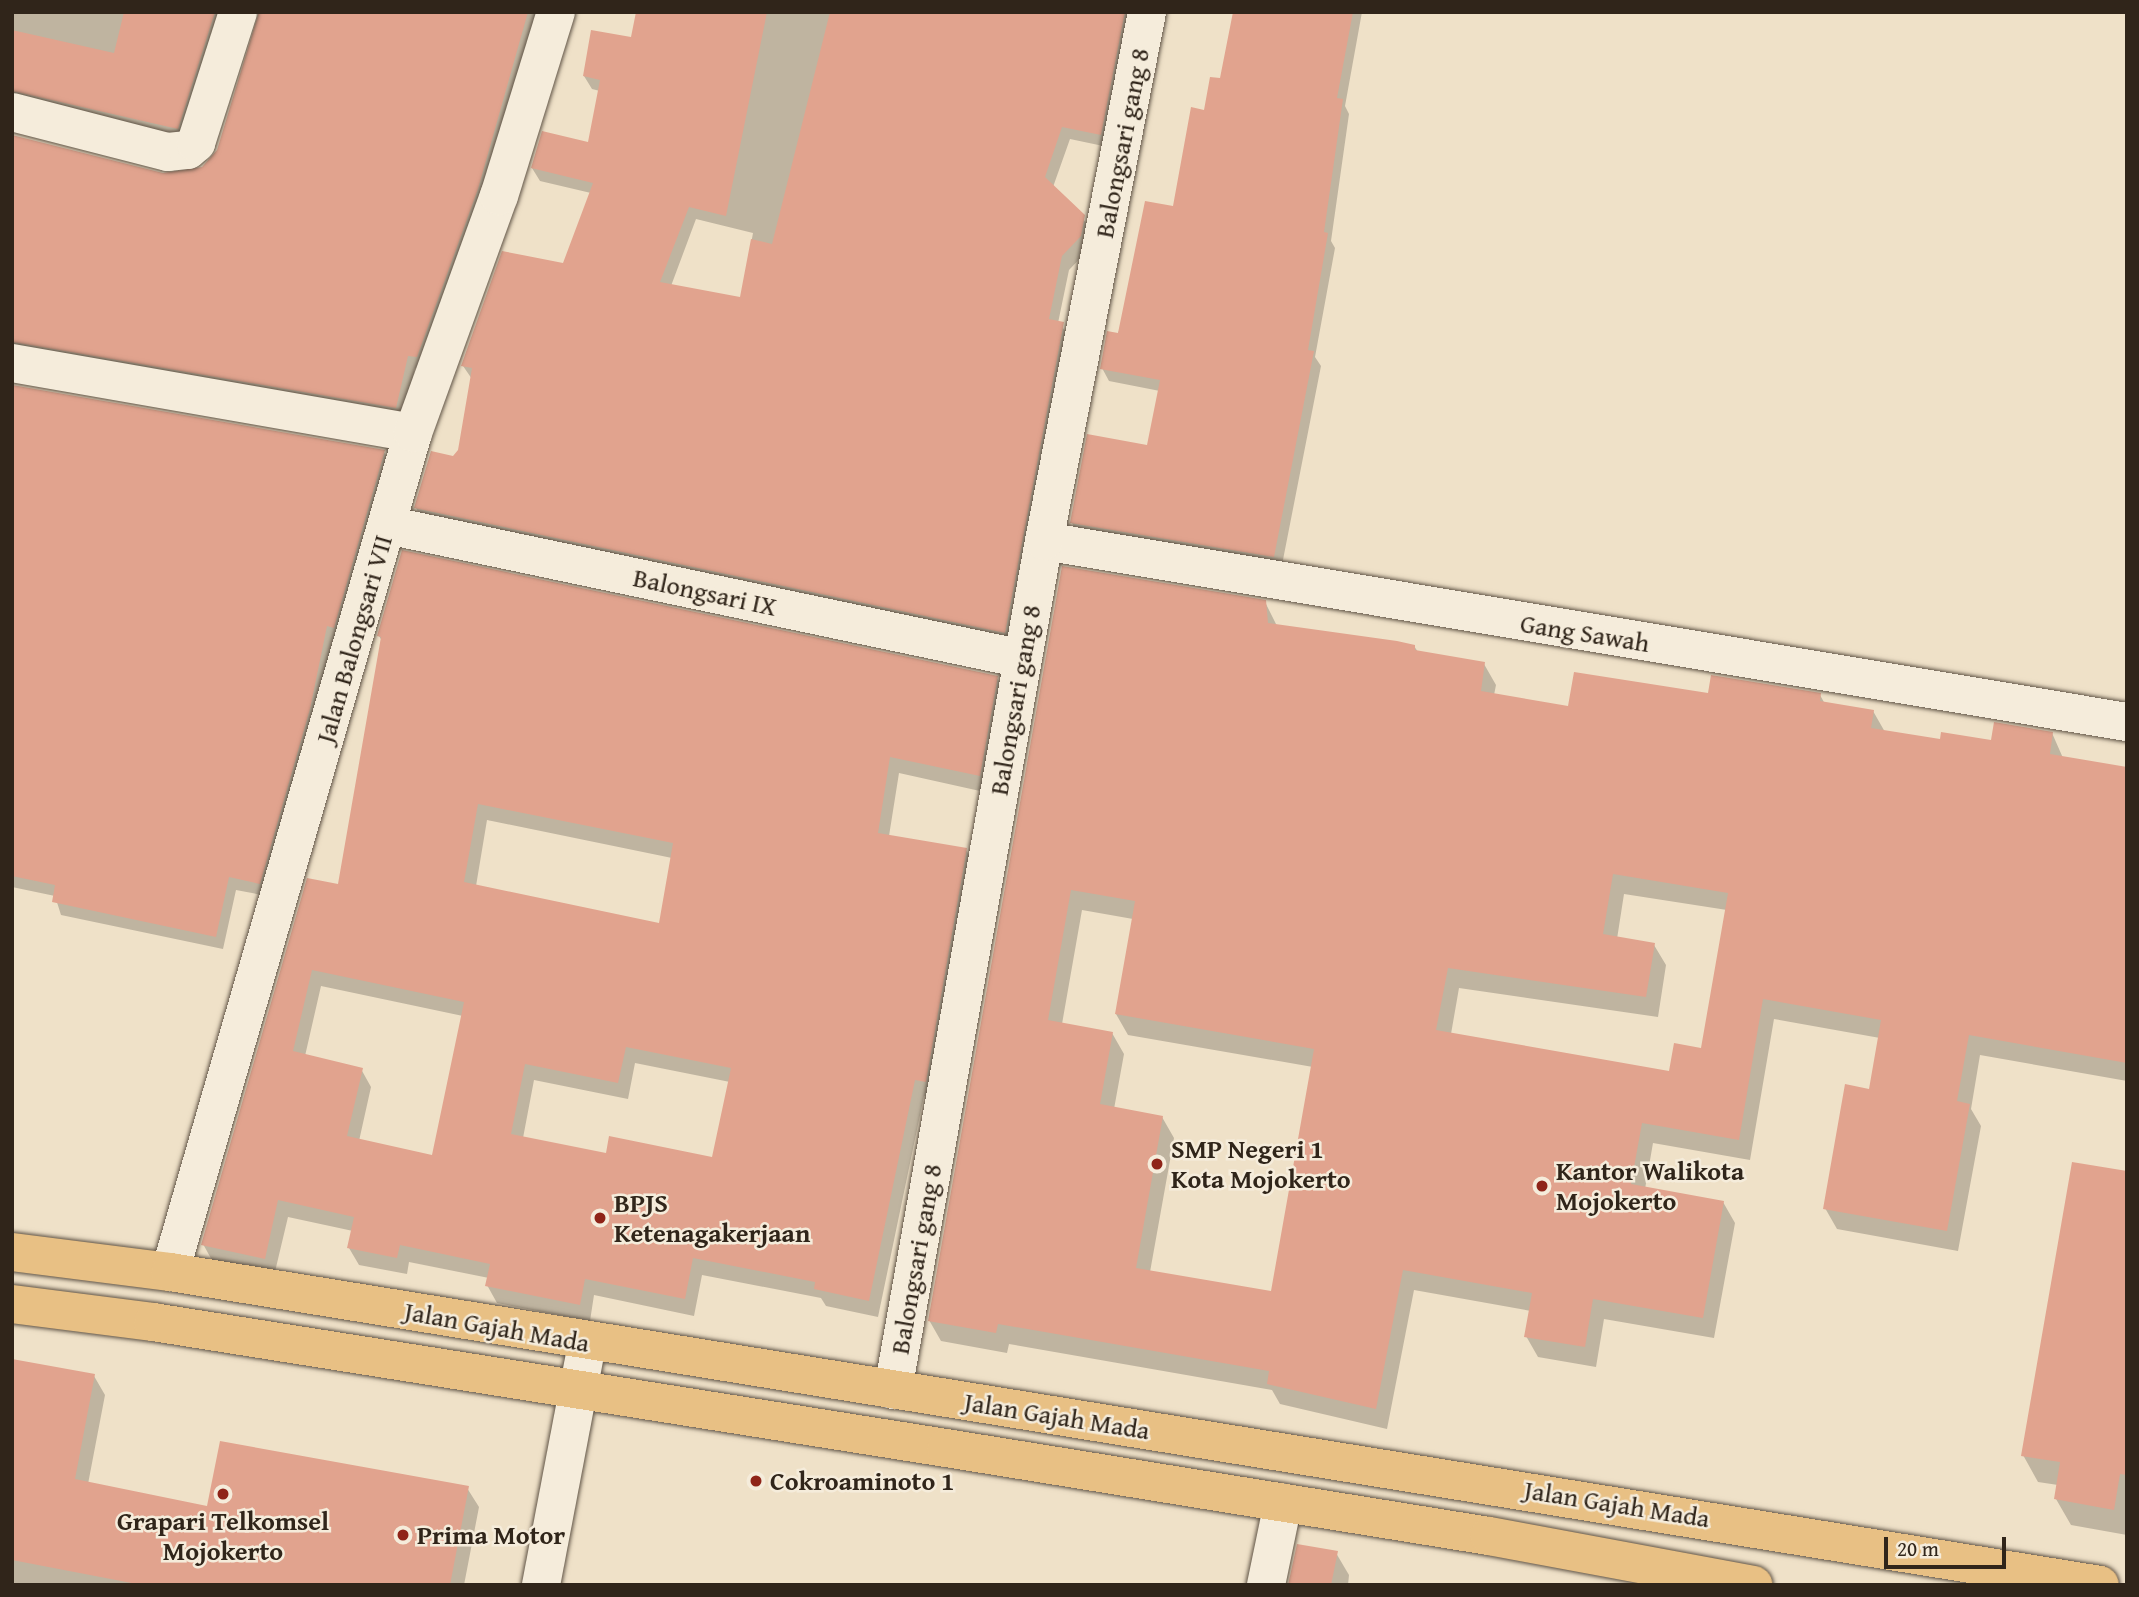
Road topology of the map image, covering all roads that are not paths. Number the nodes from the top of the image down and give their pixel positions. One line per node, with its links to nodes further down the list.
1 (238, 12): 4 (street)
2 (556, 12): 6 (street, Jalan Balongsari VII)
3 (1147, 12): 8 (street, Balongsari gang 8)
4 (12, 112)
5 (12, 363): 6 (street)
6 (413, 433): 7 (street, Jalan Balongsari VII)
7 (387, 525): 9 (street, Balongsari IX); 12 (street, Jalan Balongsari VII)
8 (1044, 541): 9 (street, Balongsari gang 8); 10 (street, Gang Sawah)
9 (1023, 659): 15 (street, Balongsari gang 8)
10 (2127, 722)
11 (12, 1252): 12 (main road, Jalan Gajah Mada)
12 (170, 1272): 14 (main road, Jalan Gajah Mada)
13 (12, 1304): 16 (main road, Jalan Gajah Mada)
14 (587, 1343): 15 (main road, Jalan Gajah Mada); 16 (street)
15 (892, 1390): 17 (main road, Jalan Gajah Mada)
16 (578, 1391): 18 (main road, Jalan Gajah Mada); 20 (street)
17 (955, 1400): 18 (main road); 23 (main road, Jalan Gajah Mada)
18 (946, 1448): 19 (main road, Jalan Gajah Mada)
19 (1283, 1503): 21 (street); 22 (main road, Jalan Gajah Mada)
20 (541, 1585)
21 (1266, 1585)
22 (1753, 1585)
23 (2100, 1585)

